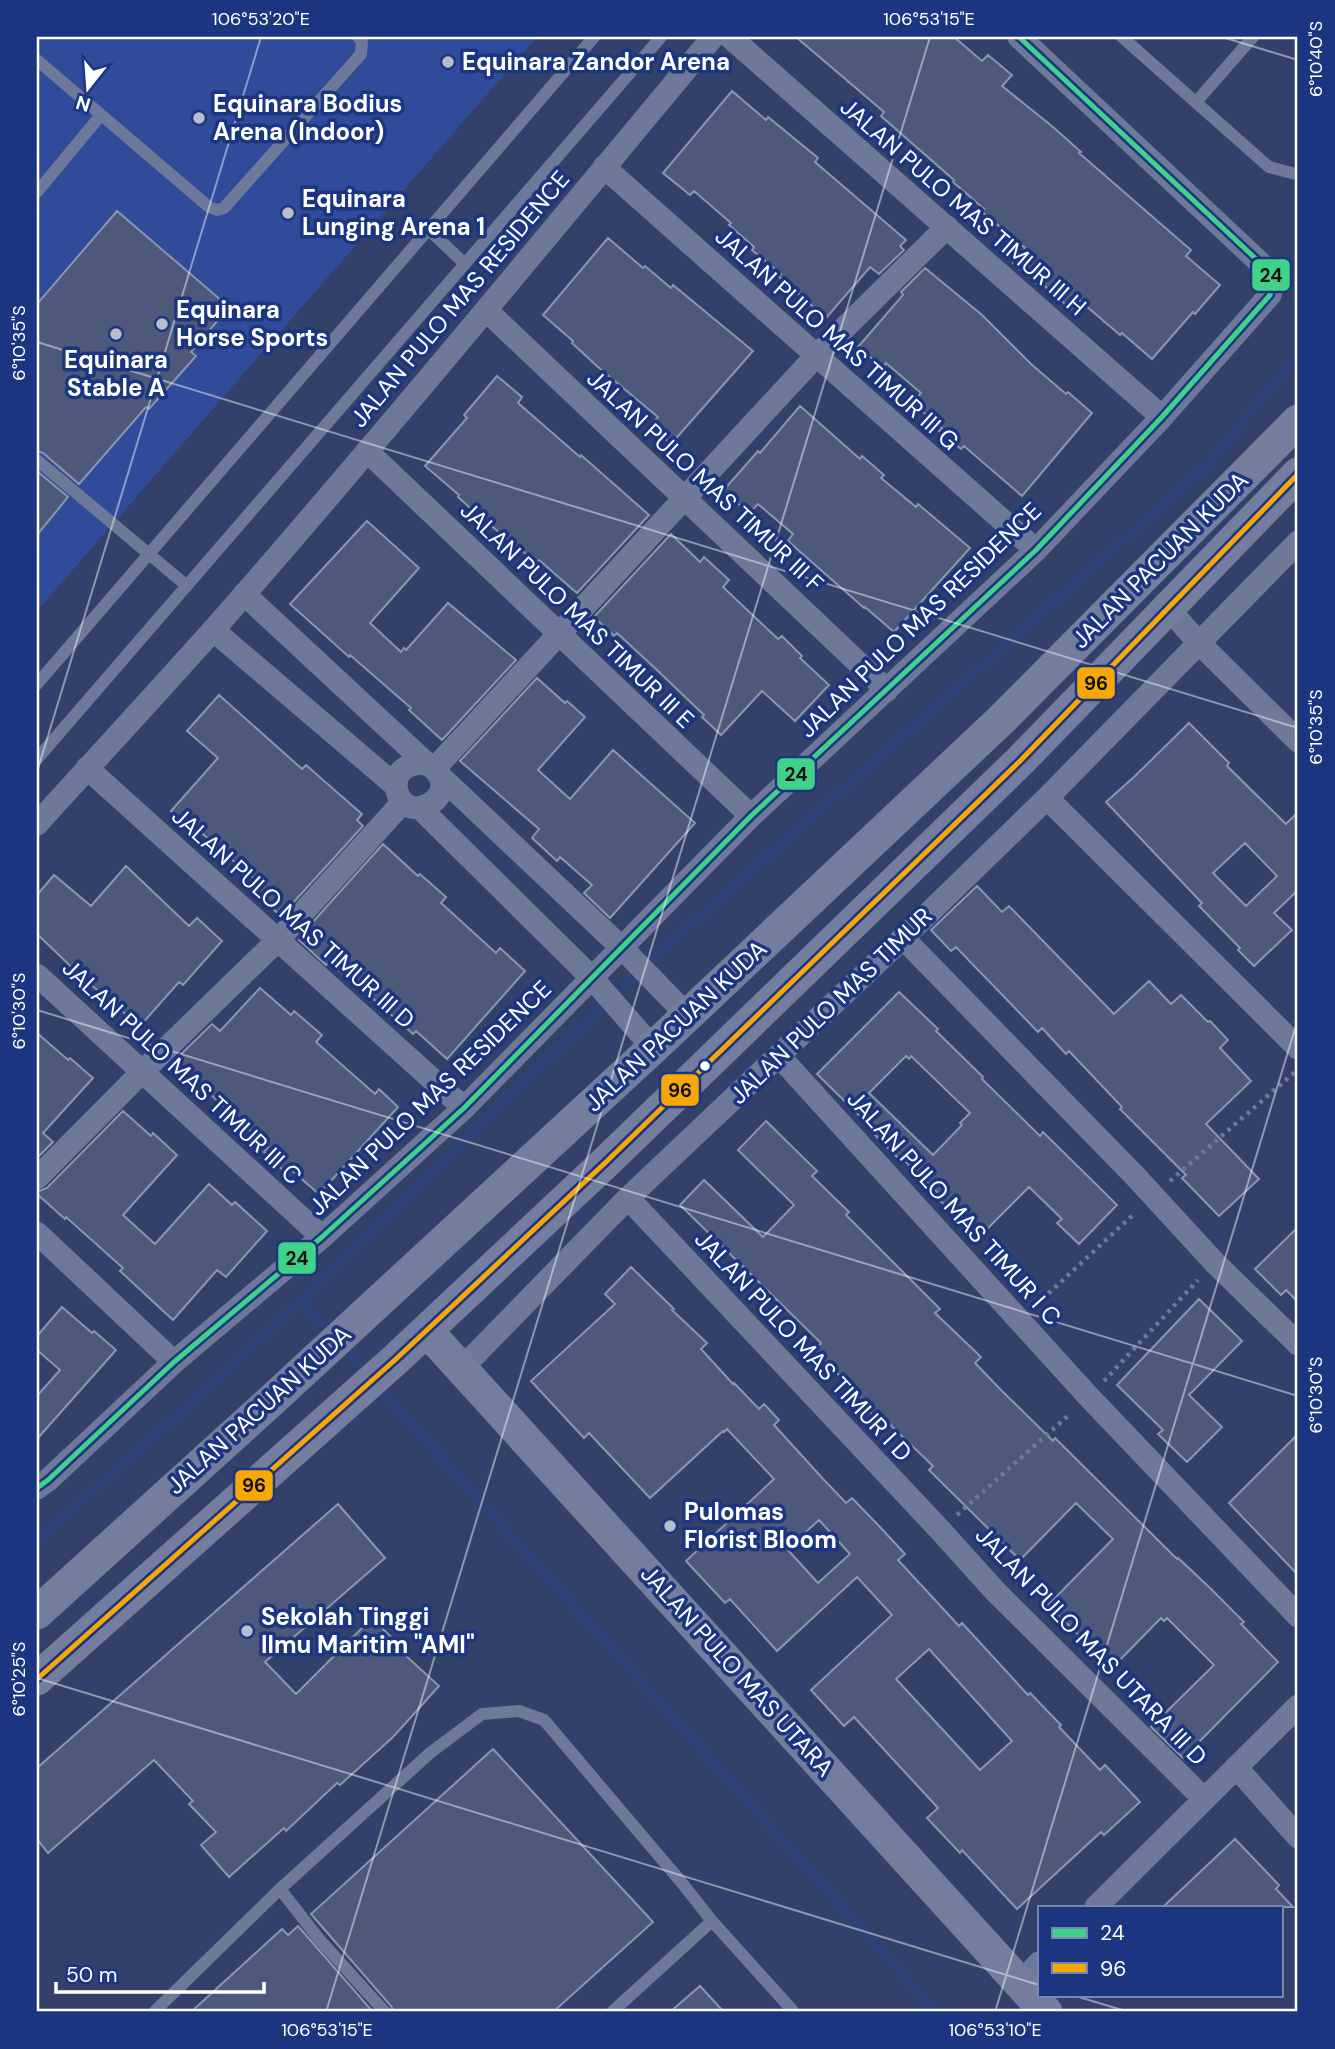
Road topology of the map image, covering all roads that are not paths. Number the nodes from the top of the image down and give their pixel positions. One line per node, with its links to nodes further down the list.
1 (358, 37): 11 (lane)
2 (594, 37): 16 (lane)
3 (662, 37): 17 (lane)
4 (713, 37): 12 (street, JALAN PULO MAS RESIDENCE)
5 (730, 37): 15 (street, JALAN PULO MAS TIMUR III H)
6 (1019, 37): 20 (street, JALAN PULO MAS RESIDENCE)
7 (1122, 37): 10 (lane)
8 (1253, 37): 10 (lane)
9 (37, 60): 11 (lane)
10 (1196, 102): 13 (lane)
11 (101, 115): 14 (lane)
12 (604, 167): 18 (street, JALAN PULO MAS RESIDENCE); 19 (street, JALAN PULO MAS TIMUR III G)
13 (1298, 172)
14 (37, 192)
15 (947, 227): 19 (street); 20 (street, JALAN PULO MAS TIMUR III H)
16 (428, 229): 17 (lane); 29 (lane)
17 (465, 264): 30 (lane)
18 (487, 311): 22 (street, JALAN PULO MAS RESIDENCE); 26 (street, JALAN PULO MAS TIMUR III F)
19 (816, 356): 26 (street); 28 (street, JALAN PULO MAS TIMUR III G)
20 (1162, 416): 28 (street, JALAN PULO MAS RESIDENCE)
21 (1298, 421): 24 (street, JALAN PACUAN KUDA)
22 (367, 452): 31 (street, JALAN PULO MAS RESIDENCE); 34 (street, JALAN PULO MAS TIMUR III E)
23 (37, 460): 29 (lane)
24 (1253, 466): 25 (street); 51 (street, JALAN PACUAN KUDA)
25 (1289, 483): 32 (street, JALAN PULO MAS TIMUR)
26 (686, 498): 34 (street); 37 (street, JALAN PULO MAS TIMUR III F)
27 (1298, 542): 35 (street, JALAN PULO MAS TIMUR)
28 (1036, 550): 37 (street, JALAN PULO MAS RESIDENCE)
29 (149, 554): 30 (lane); 36 (lane)
30 (187, 586): 39 (lane)
31 (244, 594): 33 (street, JALAN PULO MAS RESIDENCE); 41 (street)
32 (1168, 608): 35 (street); 61 (street, JALAN PULO MAS TIMUR)
33 (213, 630): 40 (street, JALAN PULO MAS RESIDENCE); 43 (street, JALAN PULO MAS RESIDENCE)
34 (558, 633): 41 (street); 44 (street, JALAN PULO MAS TIMUR III E)
35 (1198, 642): 38 (street); 42 (street, JALAN PULO MAS TIMUR)
36 (37, 684)
37 (887, 690): 44 (street, JALAN PULO MAS RESIDENCE)
38 (1298, 741)
39 (37, 759)
40 (87, 768): 45 (street, JALAN PULO MAS RESIDENCE); 47 (street, JALAN PULO MAS TIMUR III D)
41 (434, 769): 43 (street); 43 (street); 48 (street)
42 (1047, 798): 46 (street, JALAN PULO MAS TIMUR); 53 (street)
43 (407, 799): 47 (street); 50 (street, JALAN PULO MAS RESIDENCE)
44 (751, 816): 48 (street, JALAN PULO MAS RESIDENCE)
45 (37, 824)
46 (903, 938): 54 (street, JALAN PULO MAS TIMUR); 62 (street)
47 (278, 940): 55 (street); 56 (street, JALAN PULO MAS TIMUR III D)
48 (627, 953): 50 (street, JALAN PULO MAS RESIDENCE); 51 (street)
49 (37, 975): 55 (street, JALAN PULO MAS TIMUR III C)
50 (597, 983): 52 (street, JALAN PULO MAS RESIDENCE); 56 (street, JALAN PULO MAS RESIDENCE)
51 (681, 1008): 52 (street, JALAN PACUAN KUDA)
52 (647, 1041): 67 (street, JALAN PACUAN KUDA)
53 (1298, 1048)
54 (779, 1056): 58 (street, JALAN PULO MAS TIMUR); 68 (street, JALAN PULO MAS TIMUR I C)
55 (143, 1071): 57 (street); 60 (street, JALAN PULO MAS TIMUR III C)
56 (464, 1108): 60 (street, JALAN PULO MAS RESIDENCE)
57 (37, 1178)
58 (628, 1198): 64 (street, JALAN PULO MAS TIMUR); 66 (street, JALAN PULO MAS TIMUR I D)
59 (37, 1233): 63 (street)
60 (322, 1237): 63 (street, JALAN PULO MAS RESIDENCE)
61 (427, 1331): 64 (street, JALAN PULO MAS UTARA); 69 (street, JALAN PULO MAS TIMUR)
62 (1298, 1344)
63 (174, 1362): 65 (street, JALAN PULO MAS RESIDENCE)
64 (462, 1368): 77 (street, JALAN PULO MAS UTARA)
65 (37, 1488)
66 (940, 1530): 72 (street, JALAN PULO MAS UTARA III D)
67 (37, 1613)
68 (1298, 1616)
69 (37, 1679)
70 (1298, 1706): 71 (street)
71 (1236, 1767): 72 (street); 73 (street)
72 (1204, 1799): 75 (street)
73 (1298, 1837)
74 (280, 1889): 76 (lane); 79 (lane); 80 (lane)
75 (1097, 1906)
76 (712, 1922): 81 (lane); 82 (lane)
77 (1030, 1973): 78 (street, JALAN PULO MAS UTARA)
78 (1038, 1992)
79 (154, 2012)
80 (385, 2012)
81 (612, 2012)
82 (794, 2012)

